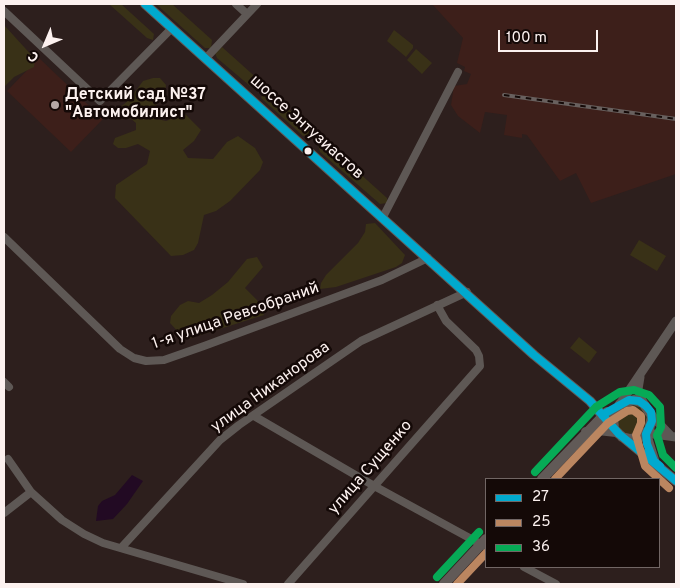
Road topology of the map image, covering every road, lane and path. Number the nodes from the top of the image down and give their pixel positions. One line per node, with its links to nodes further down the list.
1 (145, 4): 6 (main road, шоссе Энтузиастов)
2 (236, 4): 5 (street)
3 (257, 4): 5 (street)
4 (4, 11): 6 (street)
5 (247, 14): 7 (street)
6 (172, 28): 7 (main road, шоссе Энтузиастов)
7 (206, 58): 9 (main road, шоссе Энтузиастов)
8 (458, 72): 9 (street)
9 (383, 217): 11 (main road, шоссе Энтузиастов)
10 (4, 237): 11 (street, 1-я улица Ревсобраний)
11 (428, 258): 12 (main road, шоссе Энтузиастов)
12 (467, 292): 13 (street, улица Никанорова); 16 (main road, шоссе Энтузиастов)
13 (437, 305): 20 (street, улица Никанорова); 30 (street, улица Сущенко)
14 (676, 321): 15 (street)
15 (642, 372): 17 (street); 18 (street)
16 (590, 401): 18 (main road); 19 (main road)
17 (643, 403): 18 (main road); 21 (main road)
18 (617, 406): 19 (main road); 23 (main road)
19 (602, 414): 22 (main road); 23 (main road)
20 (254, 416): 30 (street); 34 (street, улица Никанорова)
21 (652, 416): 24 (main road); 25 (street)
22 (586, 432): 23 (main road); 28 (main road)
23 (618, 432): 24 (main road); 27 (main road)
24 (646, 433): 25 (street); 27 (main road)
25 (673, 436)
26 (8, 459): 31 (street)
27 (654, 461): 29 (main road)
28 (543, 478)
29 (676, 481)
30 (376, 487): 33 (street); 37 (street, улица Сущенко)
31 (30, 492): 32 (street); 34 (street)
32 (4, 513)
33 (485, 543): 38 (main road)
34 (121, 548): 36 (street)
35 (526, 568): 39 (street)
36 (243, 584)
37 (288, 584)
38 (444, 584)
39 (556, 584)

